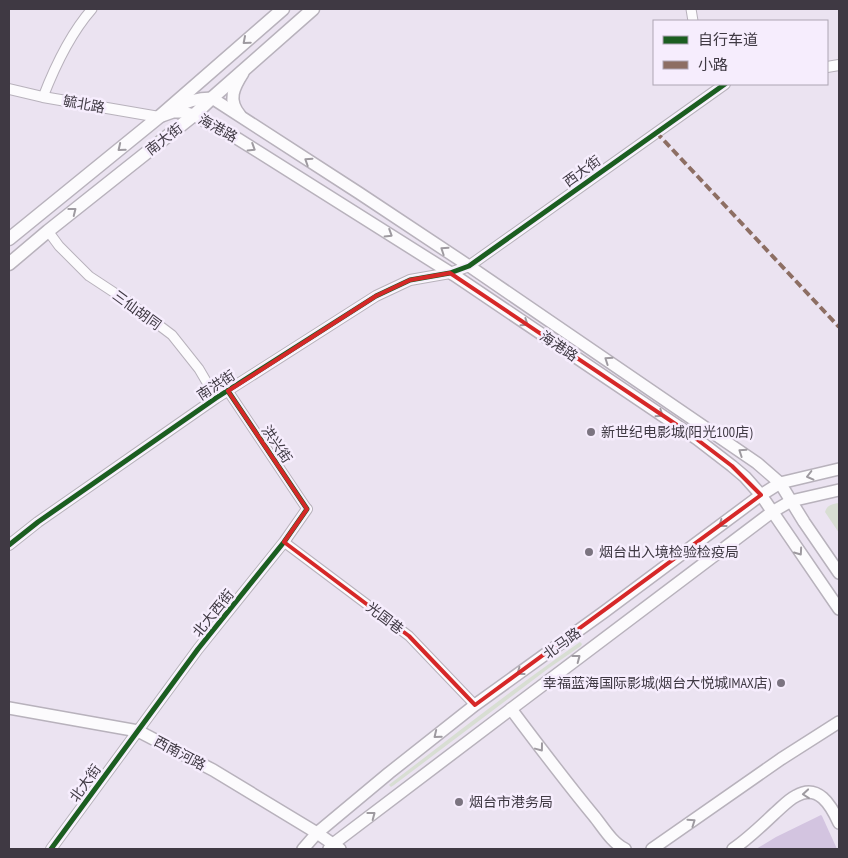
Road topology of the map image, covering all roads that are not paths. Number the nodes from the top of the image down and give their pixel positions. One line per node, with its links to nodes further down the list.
1 (92, 9): 7 (street)
2 (282, 9): 10 (main road, 南大街, one-way to 10)
3 (314, 9): 4 (main road, 南大街)
4 (245, 69): 8 (main road, 南大街); 11 (main road)
5 (724, 85): 15 (street, 西大街)
6 (9, 89): 7 (street, 毓北路)
7 (43, 97): 10 (street, 毓北路)
8 (212, 98): 9 (main road, 南大街); 10 (main road, 海港路); 11 (main road, 海港路)
9 (194, 115): 10 (main road, 海港路); 12 (main road, 南大街, one-way to 9); 16 (main road, 海港路, one-way to 16)
10 (159, 117): 13 (main road, 南大街, one-way to 13)
11 (242, 118): 15 (main road, 海港路, one-way to 11)
12 (48, 231): 14 (main road, 南大街); 18 (street, 三仙胡同)
13 (9, 239)
14 (9, 264)
15 (469, 266): 16 (street, 西大街); 20 (main road, 海港路, one-way to 15)
16 (450, 273): 17 (street, 南洪街); 22 (main road, 海港路, one-way to 22)
17 (228, 390): 18 (street, 南洪街); 24 (street, 洪兴街)
18 (216, 398): 27 (street, 南洪街)
19 (839, 469): 20 (main road, 北马路, one-way to 20)
20 (780, 482): 22 (main road, 北马路); 23 (main road, 海港路)
21 (839, 490): 23 (main road, 北马路)
22 (760, 495): 25 (main road, 海港路); 30 (main road, 北马路, one-way to 30)
23 (791, 501): 25 (main road, 北马路); 28 (main road, 海港路)
24 (307, 509): 26 (street, 北大西街)
25 (772, 512): 29 (main road, 海港路, one-way to 29); 32 (main road, 北马路, one-way to 25)
26 (284, 542): 30 (street, 光国巷); 34 (street, 北大西街)
27 (9, 545)
28 (839, 573)
29 (839, 609)
30 (475, 705): 36 (main road, 北马路, one-way to 36)
31 (9, 708): 34 (main road, 西南河路)
32 (510, 709): 37 (main road, 北马路, one-way to 32); 40 (main road, one-way to 40)
33 (839, 722): 41 (main road, one-way to 33)
34 (138, 731): 36 (main road, 西南河路); 38 (street, 北大街)
35 (839, 822): 42 (main road, one-way to 42)
36 (318, 833): 37 (main road, 西南河路); 39 (main road, 北马路)
37 (334, 848)
38 (51, 849)
39 (303, 849)
40 (625, 849)
41 (652, 849)
42 (734, 849)

